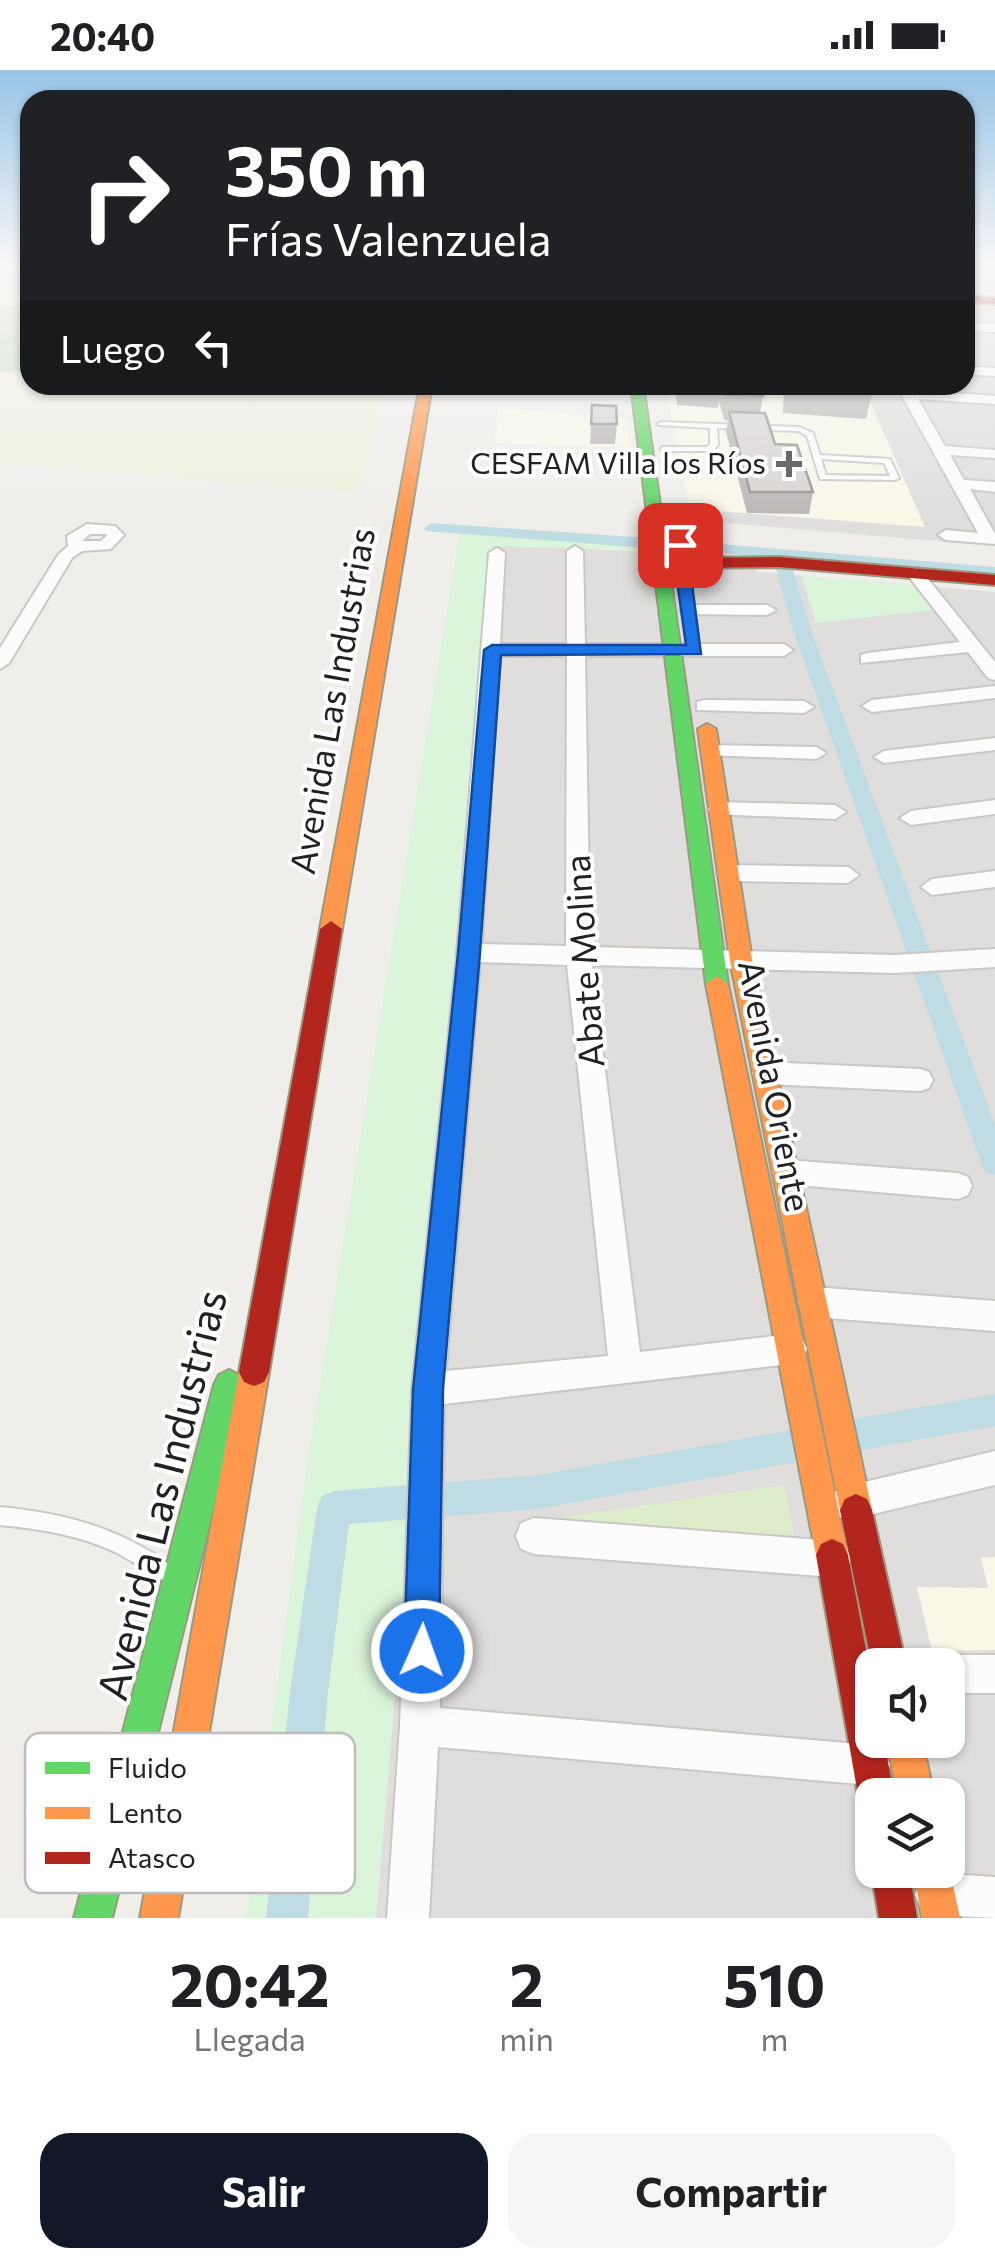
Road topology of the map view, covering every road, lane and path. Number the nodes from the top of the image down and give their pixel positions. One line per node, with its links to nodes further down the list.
1 (424, 395): 58 (street, Avenida Las Industrias)
2 (639, 395): 21 (street, Avenida Oriente)
3 (657, 395): 8 (street, Avenida Oriente)
4 (908, 395): 11 (street)
5 (952, 395): 6 (street)
6 (989, 399): 7 (street)
7 (995, 421)
8 (661, 424): 9 (lane); 10 (street, Avenida Oriente)
9 (713, 426): 10 (lane); 13 (lane)
10 (665, 449): 21 (street, Avenida Oriente)
11 (939, 450): 12 (street); 14 (street)
12 (995, 454)
13 (818, 457): 13 (lane)
14 (959, 484): 15 (street); 17 (street)
15 (995, 487)
16 (946, 535): 17 (street)
17 (992, 539)
18 (78, 546): 33 (street)
19 (575, 550): 31 (street, Abate Molina)
20 (497, 553): 28 (street)
21 (673, 564): 22 (street); 24 (street, Avenida Oriente); 30 (street, Avenida Oriente)
22 (914, 574): 23 (street); 27 (street)
23 (995, 580)
24 (689, 610): 25 (street); 30 (street, Avenida Oriente)
25 (766, 610)
26 (995, 638): 27 (street)
27 (970, 643): 32 (street); 34 (street)
28 (492, 650): 31 (street); 51 (street)
29 (784, 650): 30 (street)
30 (684, 651): 31 (street); 36 (street, Avenida Oriente); 54 (street, Avenida Oriente)
31 (578, 652): 52 (street, Abate Molina)
32 (868, 658)
33 (0, 663)
34 (995, 674)
35 (995, 692): 37 (street)
36 (704, 706): 38 (street); 40 (street, Avenida Oriente)
37 (872, 706)
38 (804, 707)
39 (995, 744): 42 (street)
40 (710, 751): 41 (street); 44 (street, Avenida Oriente)
41 (816, 752)
42 (884, 758)
43 (995, 807): 46 (street)
44 (719, 809): 45 (street); 47 (street, Avenida Oriente)
45 (834, 812)
46 (911, 818)
47 (728, 872): 48 (street); 55 (street, Avenida Oriente)
48 (848, 876)
49 (995, 878): 50 (street)
50 (932, 887)
51 (469, 953): 52 (street); 65 (street)
52 (578, 954): 54 (street); 64 (street, Abate Molina)
53 (995, 958): 55 (street)
54 (712, 960): 55 (street); 63 (street, Avenida Oriente)
55 (741, 960): 56 (street, Avenida Oriente)
56 (765, 1073): 57 (street); 59 (street, Avenida Oriente)
57 (920, 1080)
58 (291, 1148): 71 (street, Avenida Las Industrias); 77 (street, Avenida Las Industrias)
59 (786, 1172): 60 (street); 61 (street, Avenida Oriente)
60 (958, 1186)
61 (813, 1302): 62 (street); 67 (street, Avenida Oriente)
62 (995, 1316)
63 (791, 1349): 64 (street); 67 (street, Avenida Oriente)
64 (626, 1369): 65 (street)
65 (428, 1389): 75 (street)
66 (995, 1468): 67 (street)
67 (839, 1505): 70 (street, Avenida Oriente); 72 (street, Avenida Oriente)
68 (0, 1516): 71 (lane)
69 (534, 1536): 70 (street)
70 (833, 1558): 79 (street, Avenida Oriente)
71 (178, 1582): 76 (street, Avenida Las Industrias)
72 (884, 1648)
73 (965, 1674): 74 (street)
74 (995, 1674)
75 (420, 1726): 78 (street); 87 (street)
76 (140, 1733)
77 (193, 1733)
78 (856, 1778)
79 (873, 1778)
80 (893, 1888): 88 (street)
81 (99, 1893): 85 (street, Avenida Las Industrias)
82 (164, 1893): 86 (street, Avenida Las Industrias)
83 (937, 1894): 84 (street)
84 (995, 1898)
85 (93, 1918)
86 (159, 1918)
87 (408, 1918)
88 (898, 1918)

